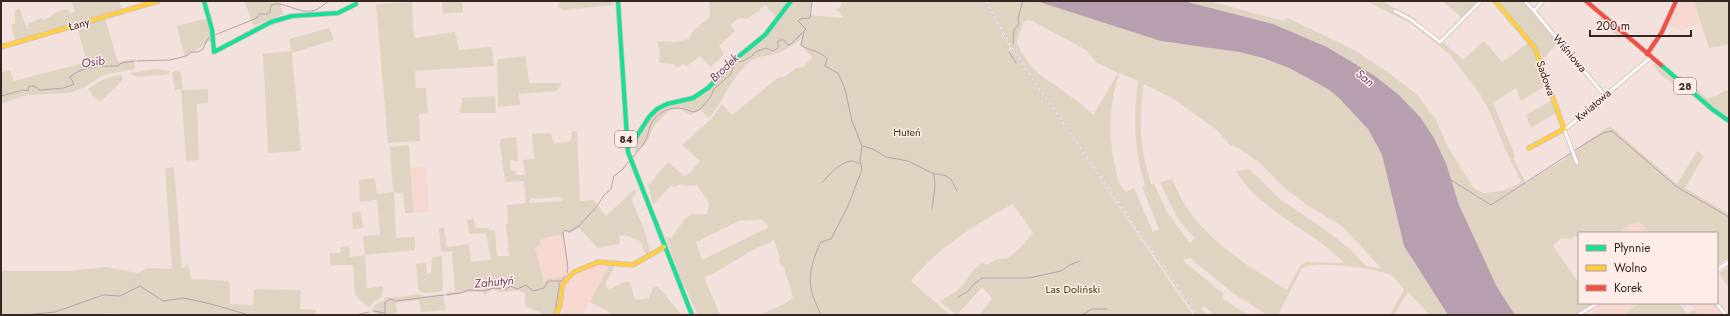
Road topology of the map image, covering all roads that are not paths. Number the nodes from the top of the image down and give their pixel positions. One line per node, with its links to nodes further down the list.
1 (158, 1): 14 (street, Łany)
2 (204, 1): 11 (street)
3 (618, 1): 19 (street, 84)
4 (791, 1): 19 (street)
5 (1481, 1): 12 (street)
6 (1495, 1): 18 (street, Sadowa)
7 (1525, 1): 13 (street, Wiśniowa)
8 (1543, 1): 13 (street)
9 (1586, 1): 15 (street, 28)
10 (1676, 1): 15 (street)
11 (356, 4)
12 (1395, 11)
13 (1534, 11): 16 (street, Wiśniowa)
14 (1, 47)
15 (1649, 56): 16 (street, Kwiatowa); 17 (street, 28)
16 (1605, 96): 18 (street, Kwiatowa)
17 (1729, 120)
18 (1564, 129): 20 (street); 21 (street)
19 (626, 145): 22 (street, 84)
20 (1529, 148)
21 (1578, 163)
22 (664, 247): 27 (street); 28 (street, 84)
23 (1729, 262): 24 (street)
24 (1718, 269)
25 (1596, 304): 29 (street)
26 (1717, 304): 30 (street)
27 (556, 315)
28 (692, 315)
29 (1578, 315)
30 (1726, 315)

